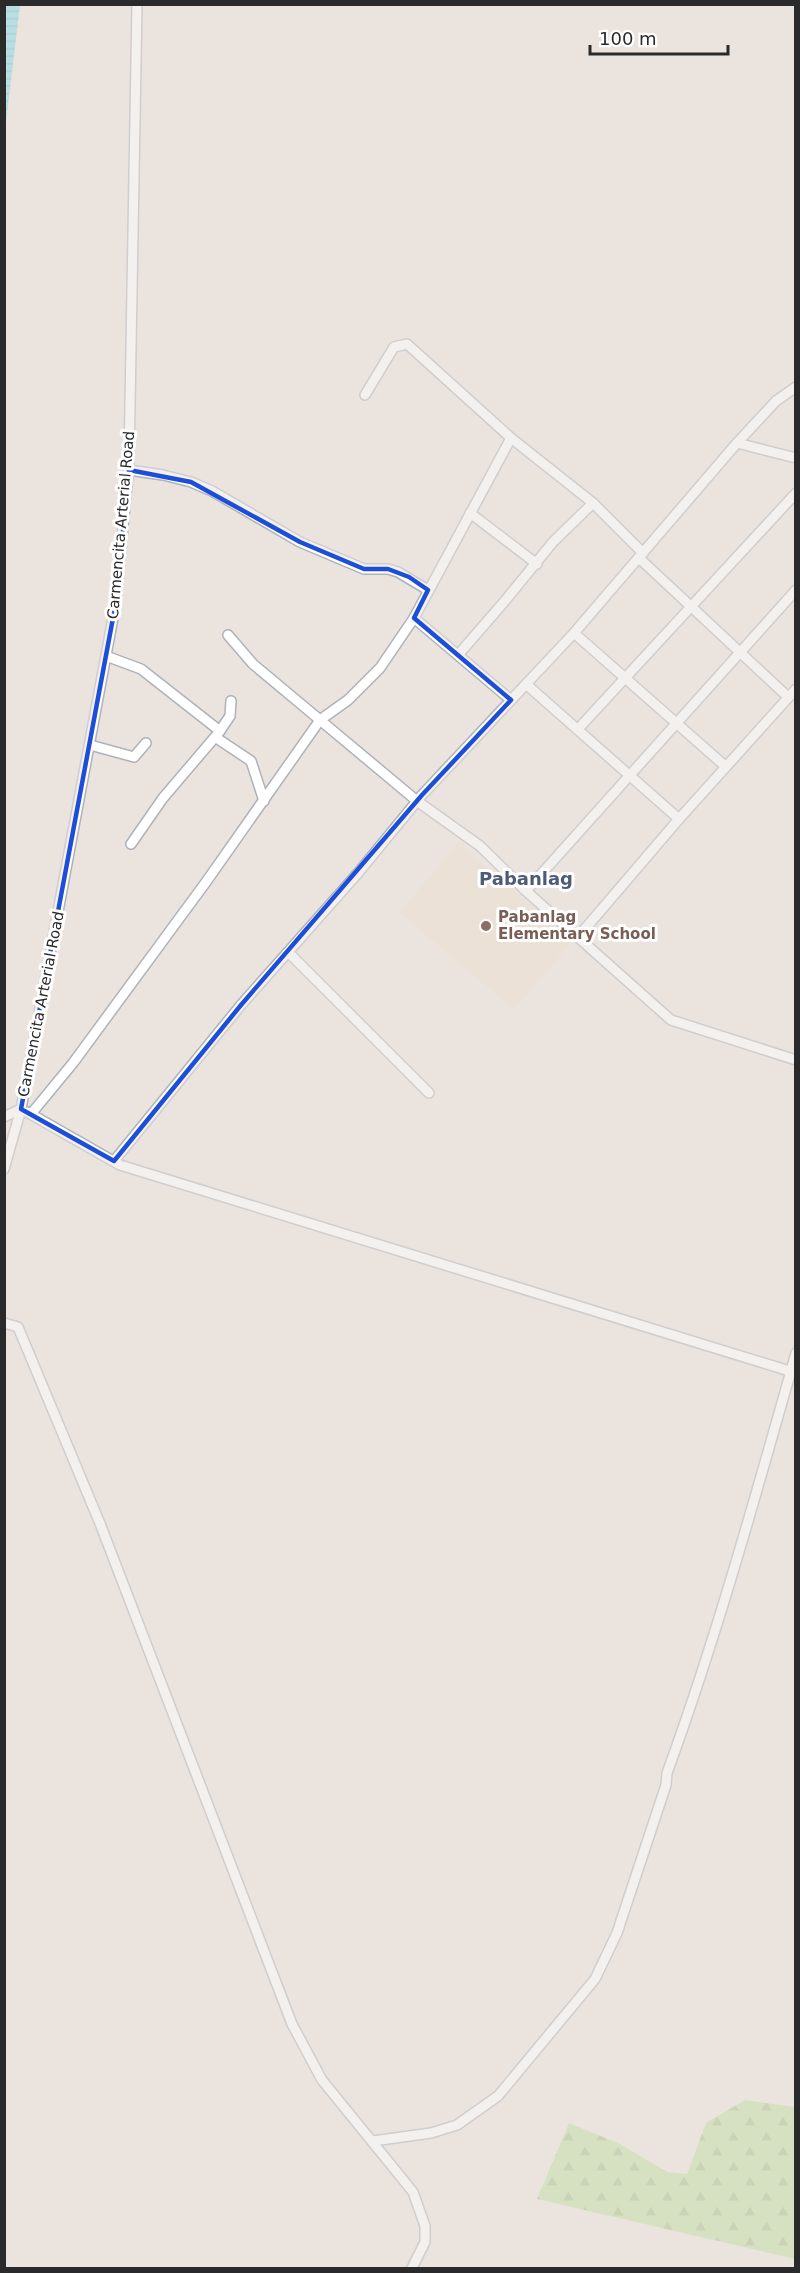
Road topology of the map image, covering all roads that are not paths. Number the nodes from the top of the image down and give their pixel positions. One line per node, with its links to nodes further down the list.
1 (137, 4): 7 (street, Carmencita Arterial Road)
2 (795, 387): 5 (street)
3 (365, 395): 4 (street)
4 (511, 438): 9 (street); 10 (street)
5 (737, 443): 6 (street); 11 (street)
6 (795, 458)
7 (129, 470): 13 (street); 21 (street, Carmencita Arterial Road)
8 (795, 493): 15 (street)
9 (593, 503): 11 (street); 12 (street)
10 (470, 513): 12 (street); 13 (street)
11 (641, 556): 15 (street); 17 (street)
12 (537, 564): 20 (street)
13 (428, 590): 16 (street)
14 (795, 590): 19 (street)
15 (692, 605): 19 (street); 22 (street)
16 (414, 618): 20 (street); 28 (street)
17 (574, 633): 22 (street); 23 (street)
18 (228, 635): 28 (street)
19 (740, 652): 25 (street); 29 (street)
20 (458, 655): 26 (street)
21 (106, 656): 31 (street); 33 (street, Carmencita Arterial Road)
22 (624, 678): 29 (street); 30 (street)
23 (526, 685): 26 (street); 30 (street)
24 (795, 689): 25 (street)
25 (788, 697): 34 (street)
26 (511, 700): 37 (street)
27 (231, 701): 31 (street)
28 (320, 720): 36 (street); 37 (street)
29 (675, 724): 34 (street); 35 (street)
30 (578, 729): 35 (street)
31 (217, 734): 36 (street); 39 (street)
32 (146, 743): 33 (street)
33 (90, 745): 45 (street, Carmencita Arterial Road)
34 (725, 766): 38 (street)
35 (630, 775): 38 (street); 40 (street)
36 (264, 801): 46 (street)
37 (417, 801): 40 (street); 42 (street)
38 (679, 819): 41 (street)
39 (131, 844)
40 (526, 891): 41 (street)
41 (578, 938): 43 (street)
42 (288, 952): 44 (street); 48 (street)
43 (795, 1060)
44 (429, 1093)
45 (21, 1109): 46 (street); 47 (street); 49 (street, Carmencita Arterial Road)
46 (31, 1114): 48 (street)
47 (4, 1117)
48 (114, 1161): 52 (street)
49 (4, 1169)
50 (4, 1323): 53 (street)
51 (795, 1353): 52 (street)
52 (793, 1372): 53 (street)
53 (373, 2141): 54 (street)
54 (412, 2268)

